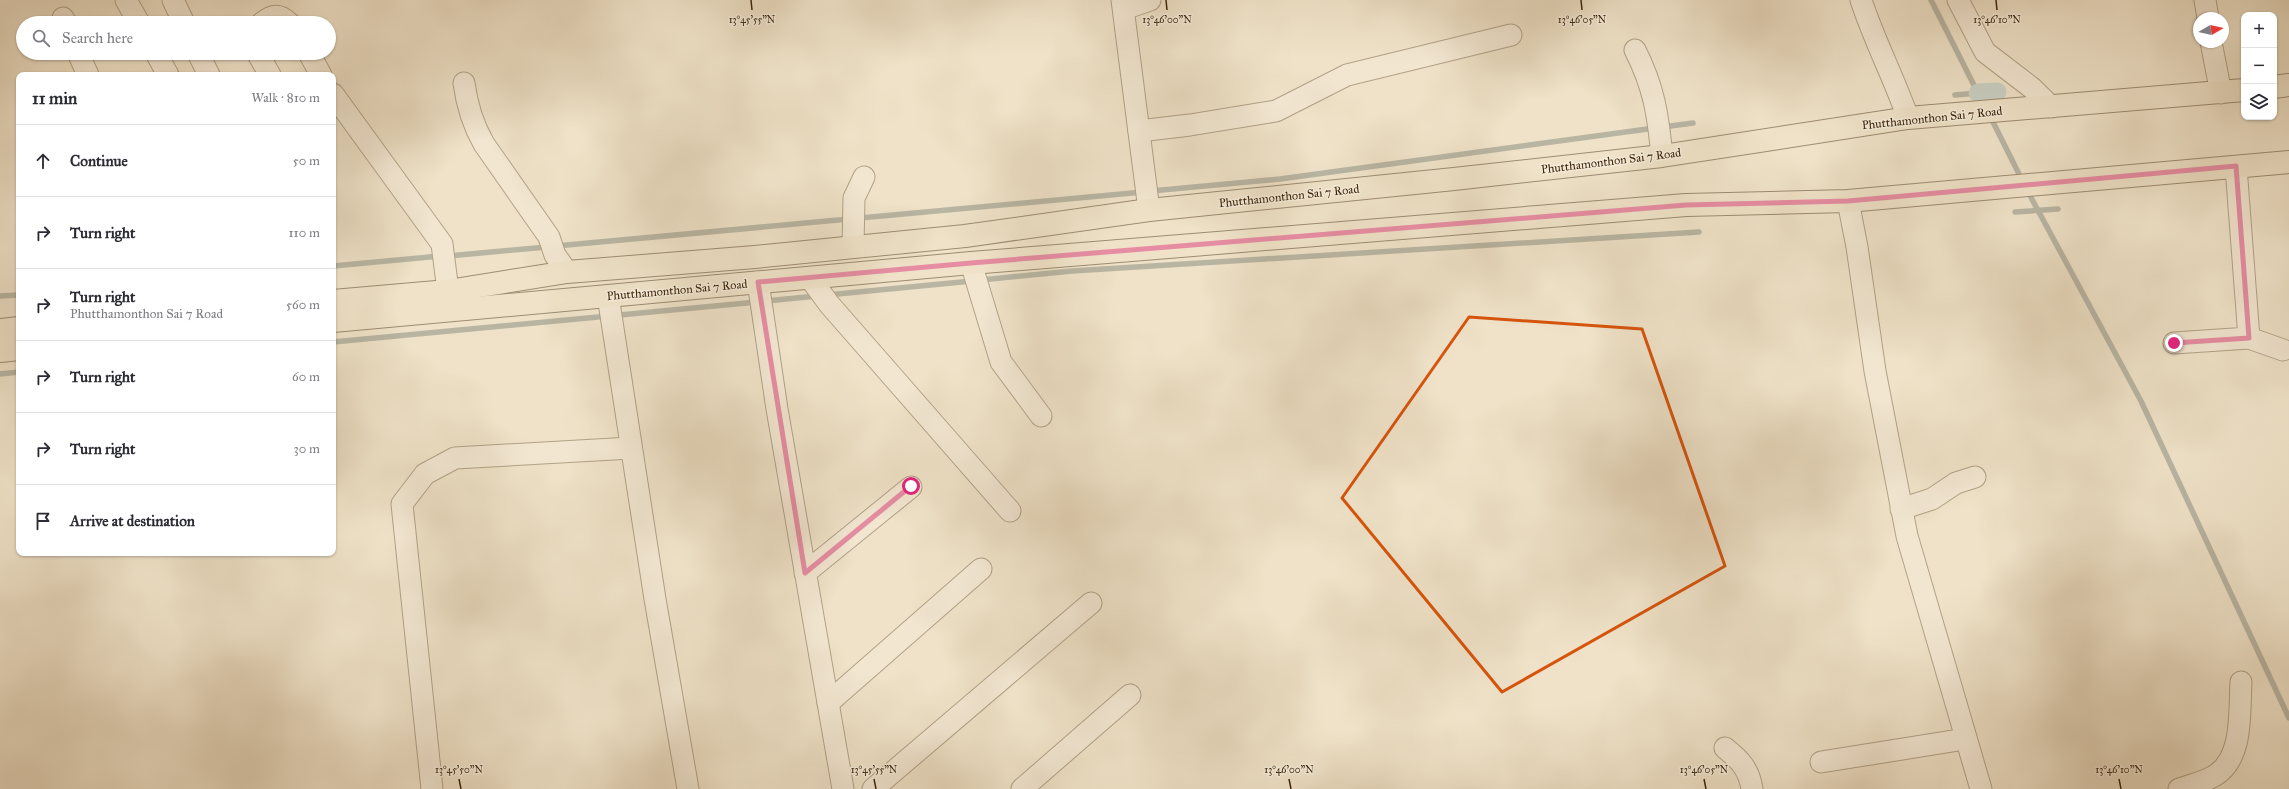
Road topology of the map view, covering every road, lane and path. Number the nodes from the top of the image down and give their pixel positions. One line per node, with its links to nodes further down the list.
1 (126, 0): 9 (street)
2 (173, 0): 10 (street)
3 (1150, 0): 7 (street)
4 (1861, 0): 31 (street)
5 (1958, 0): 30 (street)
6 (2205, 0): 8 (street)
7 (1123, 4): 32 (street)
8 (2207, 12)
9 (135, 16)
10 (181, 16)
11 (1511, 35): 32 (street)
12 (2213, 48): 28 (street)
13 (1634, 50): 33 (street)
14 (81, 60): 19 (street)
15 (160, 60): 20 (street)
16 (202, 60): 21 (street)
17 (261, 60): 22 (street)
18 (313, 60): 23 (street)
19 (87, 72)
20 (166, 72)
21 (208, 72)
22 (268, 72)
23 (319, 72)
24 (464, 83): 40 (street)
25 (2289, 85): 26 (main road)
26 (2277, 87)
27 (2241, 90): 28 (main road, Phutthamonthon Sai 7 Road)
28 (2221, 93): 30 (main road, Phutthamonthon Sai 7 Road)
29 (336, 98): 42 (street)
30 (2051, 107): 31 (main road, Phutthamonthon Sai 7 Road)
31 (1908, 118): 33 (main road, Phutthamonthon Sai 7 Road)
32 (1139, 131): 37 (street)
33 (1662, 156): 37 (main road, Phutthamonthon Sai 7 Road)
34 (2289, 162): 35 (main road, Phutthamonthon Sai 7 Road)
35 (2236, 166): 38 (main road, Phutthamonthon Sai 7 Road); 50 (street)
36 (864, 177): 39 (street)
37 (1148, 198): 39 (main road, Phutthamonthon Sai 7 Road)
38 (1848, 201): 41 (main road, Phutthamonthon Sai 7 Road); 59 (street)
39 (854, 236): 40 (main road, Phutthamonthon Sai 7 Road)
40 (557, 255): 42 (main road, Phutthamonthon Sai 7 Road)
41 (972, 266): 44 (main road, Phutthamonthon Sai 7 Road); 55 (street)
42 (448, 281): 46 (main road, Phutthamonthon Sai 7 Road)
43 (758, 285): 44 (main road, Phutthamonthon Sai 7 Road); 45 (main road, Phutthamonthon Sai 7 Road); 62 (street)
44 (818, 289): 60 (street)
45 (608, 298): 47 (main road, Phutthamonthon Sai 7 Road); 56 (street)
46 (336, 300)
47 (336, 321)
48 (16, 328): 49 (main road)
49 (0, 330)
50 (2249, 338): 51 (street); 53 (street)
51 (2174, 343)
52 (16, 349): 54 (main road)
53 (2283, 350)
54 (0, 351)
55 (1041, 416)
56 (631, 448): 70 (street); 71 (street)
57 (1975, 477): 59 (street)
58 (911, 486): 62 (street)
59 (1902, 509): 67 (street)
60 (1010, 512)
61 (981, 569): 66 (street)
62 (805, 573): 66 (street)
63 (1091, 603): 73 (street)
64 (2241, 682): 77 (street)
65 (1130, 695): 74 (street)
66 (828, 703): 72 (street)
67 (1965, 739): 69 (street); 76 (street)
68 (1725, 748): 75 (street)
69 (1821, 762)
70 (432, 789)
71 (688, 789)
72 (842, 789)
73 (873, 789)
74 (1022, 789)
75 (1752, 789)
76 (1981, 789)
77 (2179, 789)

